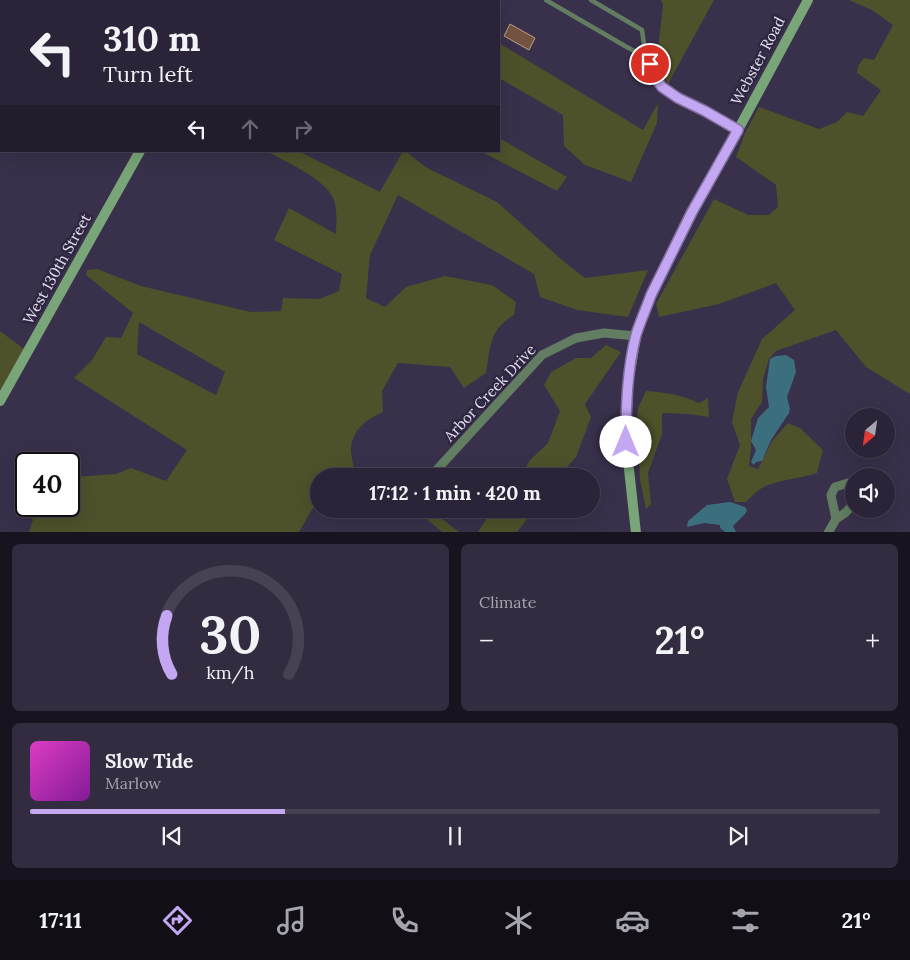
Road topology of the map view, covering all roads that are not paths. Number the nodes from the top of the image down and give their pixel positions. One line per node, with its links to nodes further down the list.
1 (546, 0): 4 (lane)
2 (591, 0): 4 (lane)
3 (808, 0): 5 (street, Webster Road)
4 (647, 52): 5 (lane)
5 (738, 130): 7 (street, Webster Road)
6 (139, 152): 8 (street, West 130th Street)
7 (636, 336): 9 (street, Arbor Creek Drive); 13 (street, Webster Road)
8 (0, 401)
9 (438, 468)
10 (845, 484): 12 (street)
11 (845, 513): 12 (street)
12 (836, 519): 14 (street)
13 (636, 532)
14 (828, 532)

